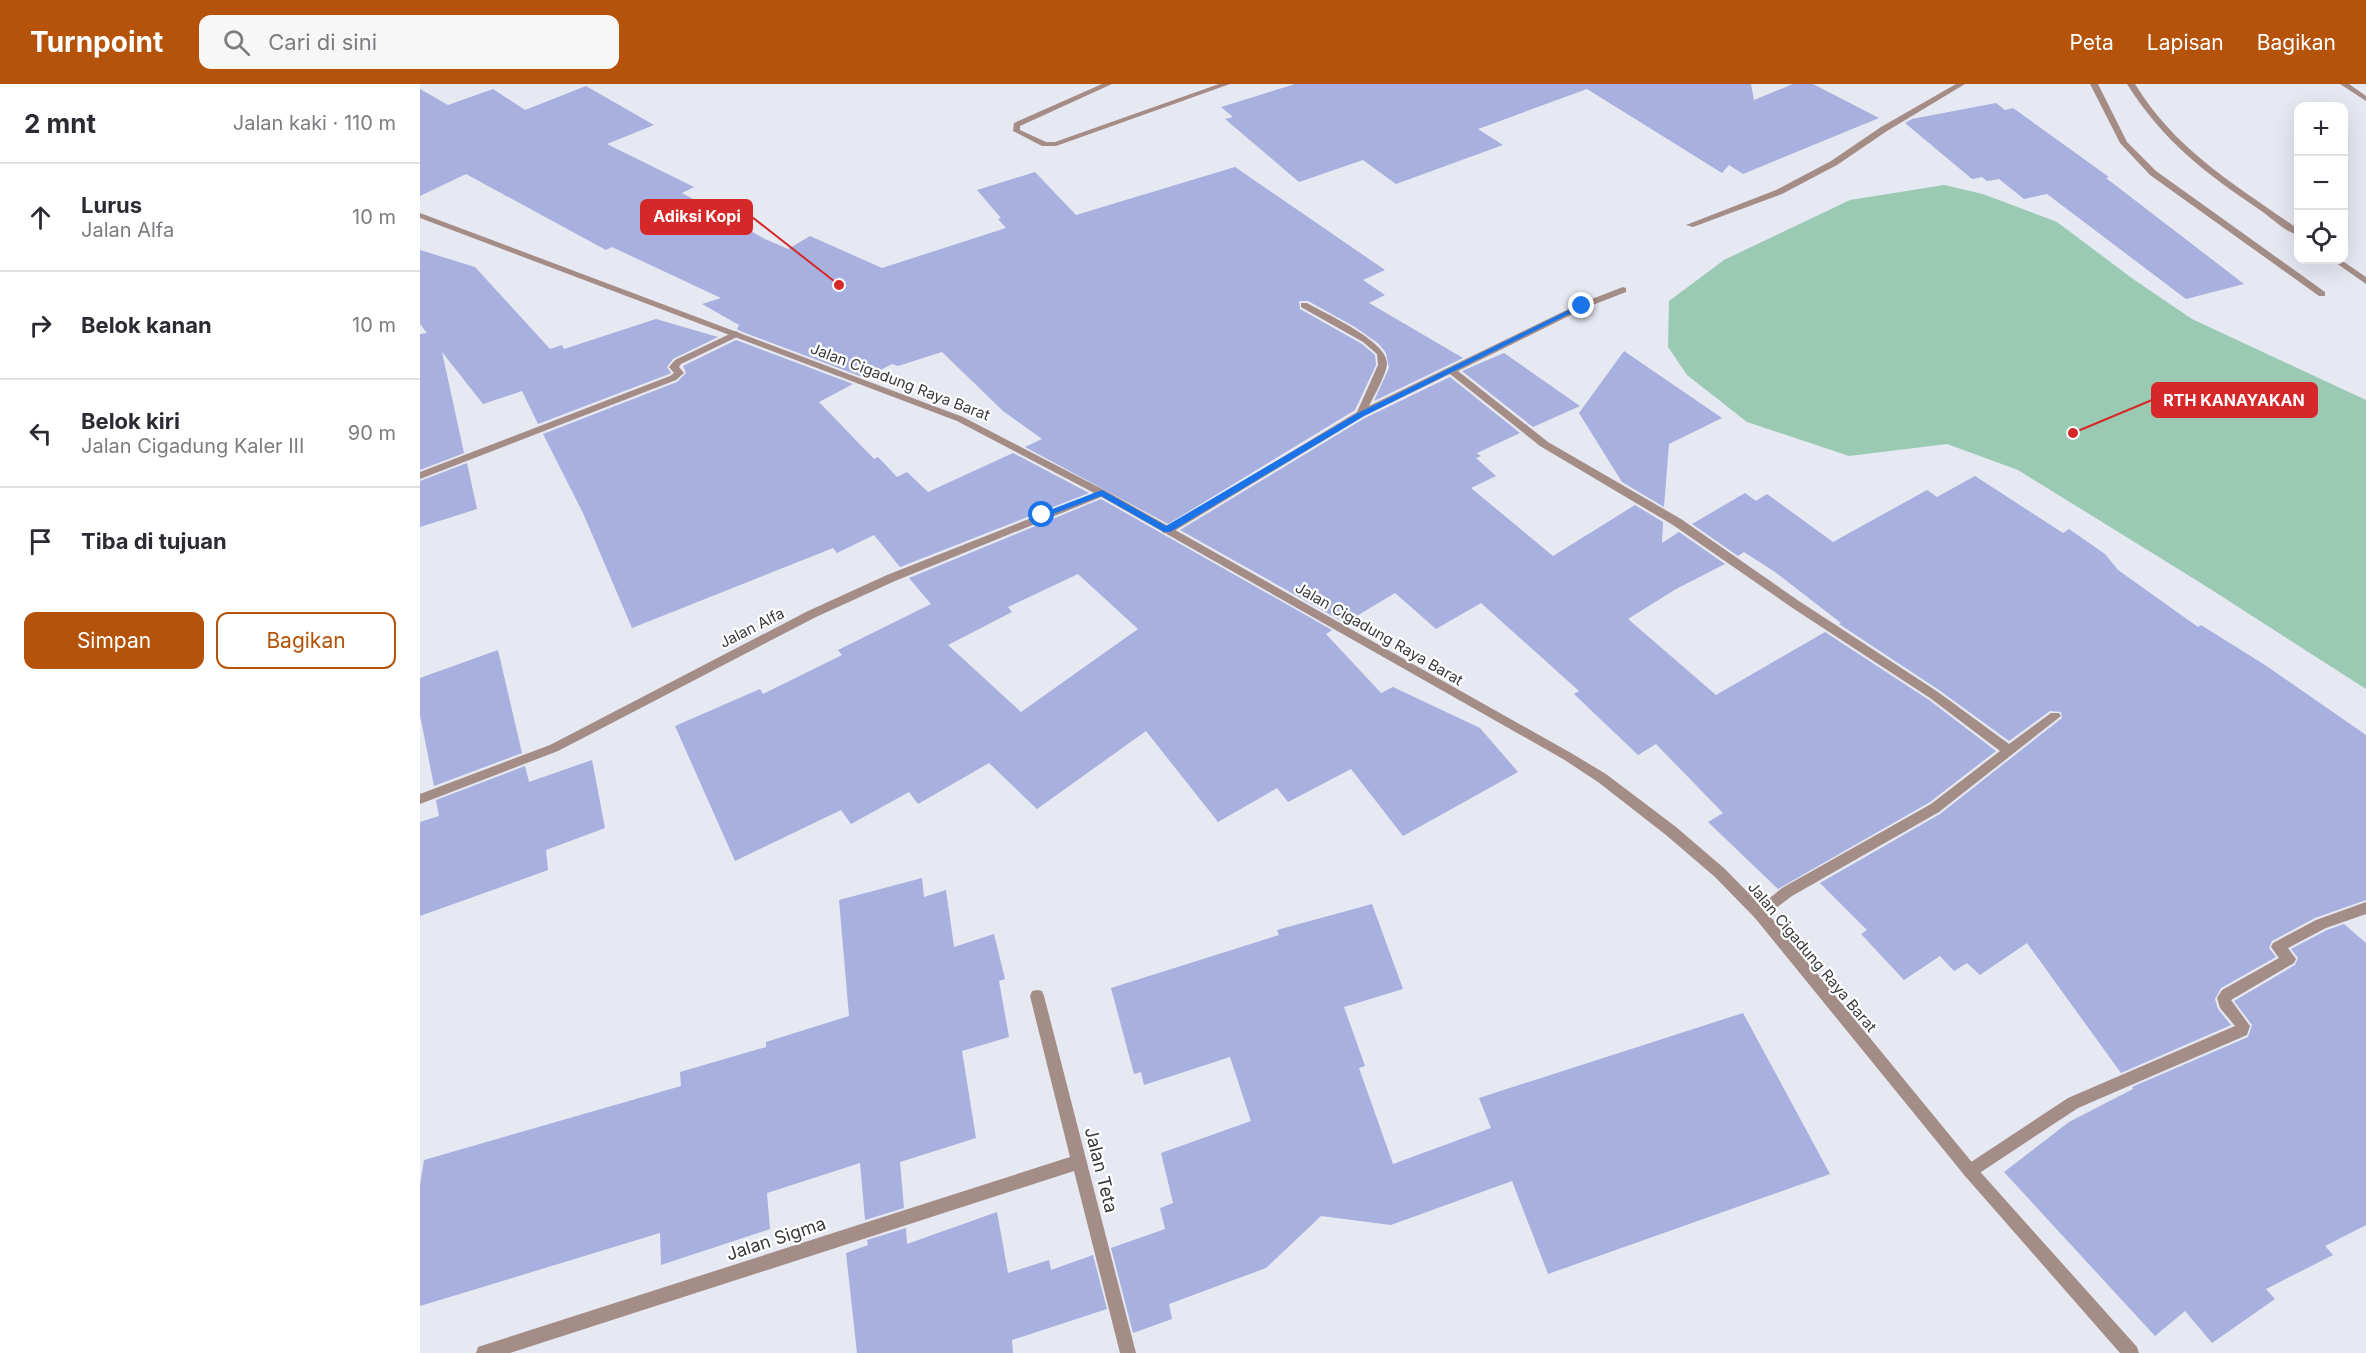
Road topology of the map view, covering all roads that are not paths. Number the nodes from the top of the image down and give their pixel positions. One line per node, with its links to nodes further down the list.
1 (1108, 84): 2 (street)
2 (1226, 84)
3 (1961, 84): 9 (street)
4 (2094, 84): 14 (street)
5 (2131, 84): 10 (street)
6 (2344, 84): 7 (street)
7 (2366, 99)
8 (420, 215): 16 (street, Jalan Cigadung Raya Barat)
9 (1690, 225)
10 (2294, 230)
11 (2342, 264): 12 (street)
12 (2366, 281)
13 (1623, 290): 17 (street)
14 (2322, 294)
15 (1305, 305): 18 (street)
16 (736, 334): 19 (street); 20 (street, Jalan Cigadung Raya Barat)
17 (1451, 370): 18 (street); 23 (street)
18 (1361, 414): 21 (street)
19 (420, 476)
20 (1102, 493): 21 (street, Jalan Cigadung Raya Barat); 24 (street, Jalan Alfa)
21 (1167, 530): 26 (street, Jalan Cigadung Raya Barat)
22 (2055, 716): 23 (street)
23 (2009, 751): 26 (street)
24 (420, 799)
25 (2366, 908): 29 (street)
26 (1760, 914): 29 (street, Jalan Cigadung Raya Barat)
27 (1037, 996): 28 (street, Jalan Teta)
28 (1080, 1161): 30 (street, Jalan Sigma); 31 (street, Jalan Teta)
29 (1970, 1171): 32 (street, Jalan Cigadung Raya Barat)
30 (484, 1353)
31 (1128, 1353)
32 (2131, 1353)

